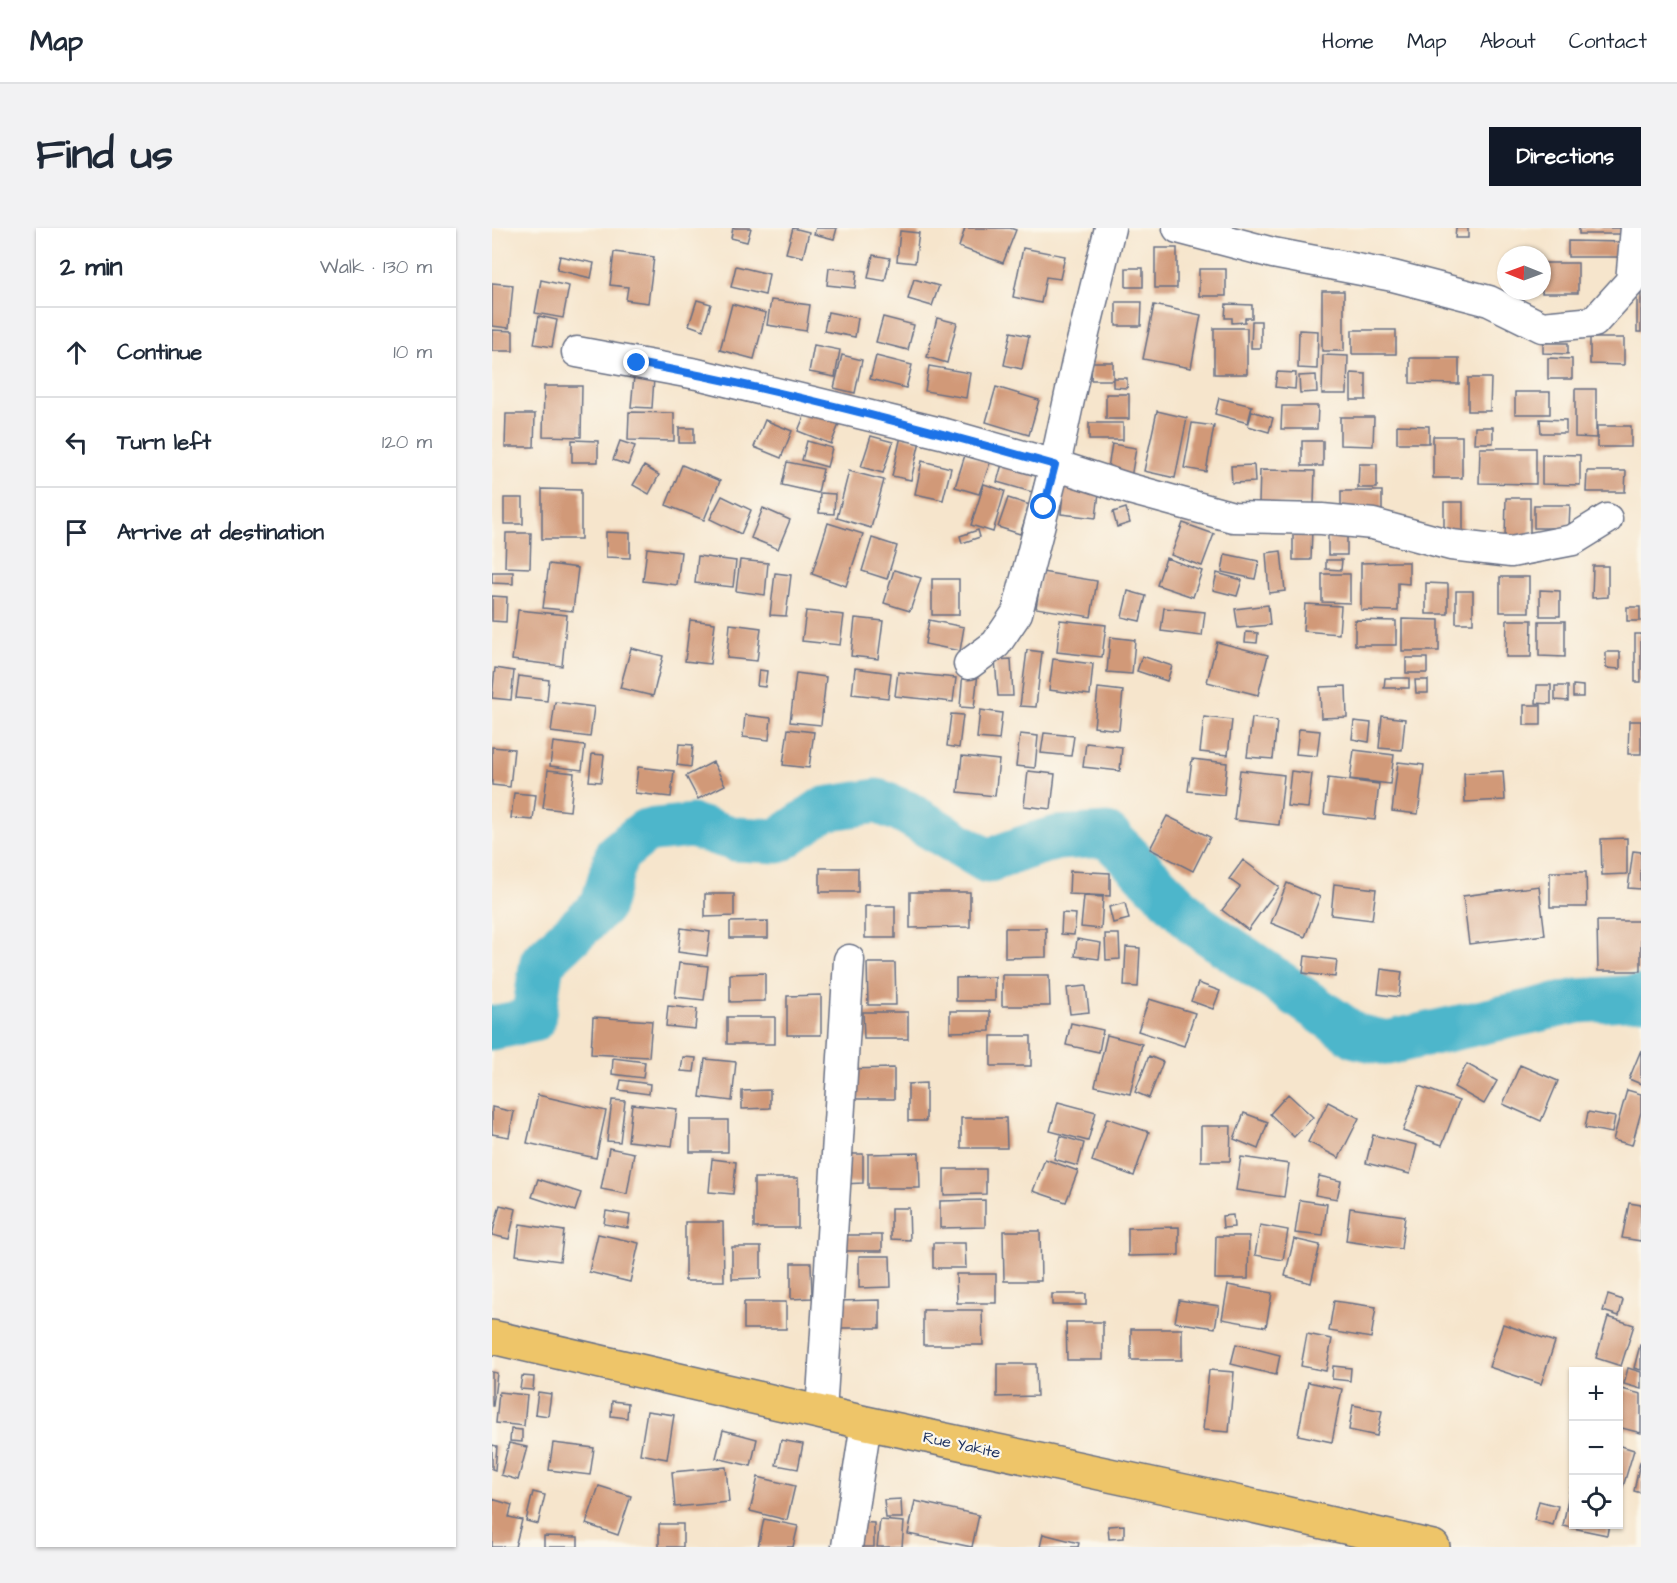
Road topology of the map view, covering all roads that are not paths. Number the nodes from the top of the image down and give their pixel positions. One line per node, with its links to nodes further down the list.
1 (1110, 228): 5 (street)
2 (1178, 228): 3 (street)
3 (1636, 228)
4 (577, 352): 5 (street)
5 (1055, 465): 6 (street); 7 (street)
6 (1607, 519)
7 (969, 664)
8 (849, 960): 10 (street)
9 (492, 1337): 10 (main road, Rue Yakite)
10 (821, 1413): 11 (main road, Rue Yakite)
11 (867, 1423): 12 (street); 13 (main road, Rue Yakite)
12 (847, 1547)
13 (1433, 1547)

